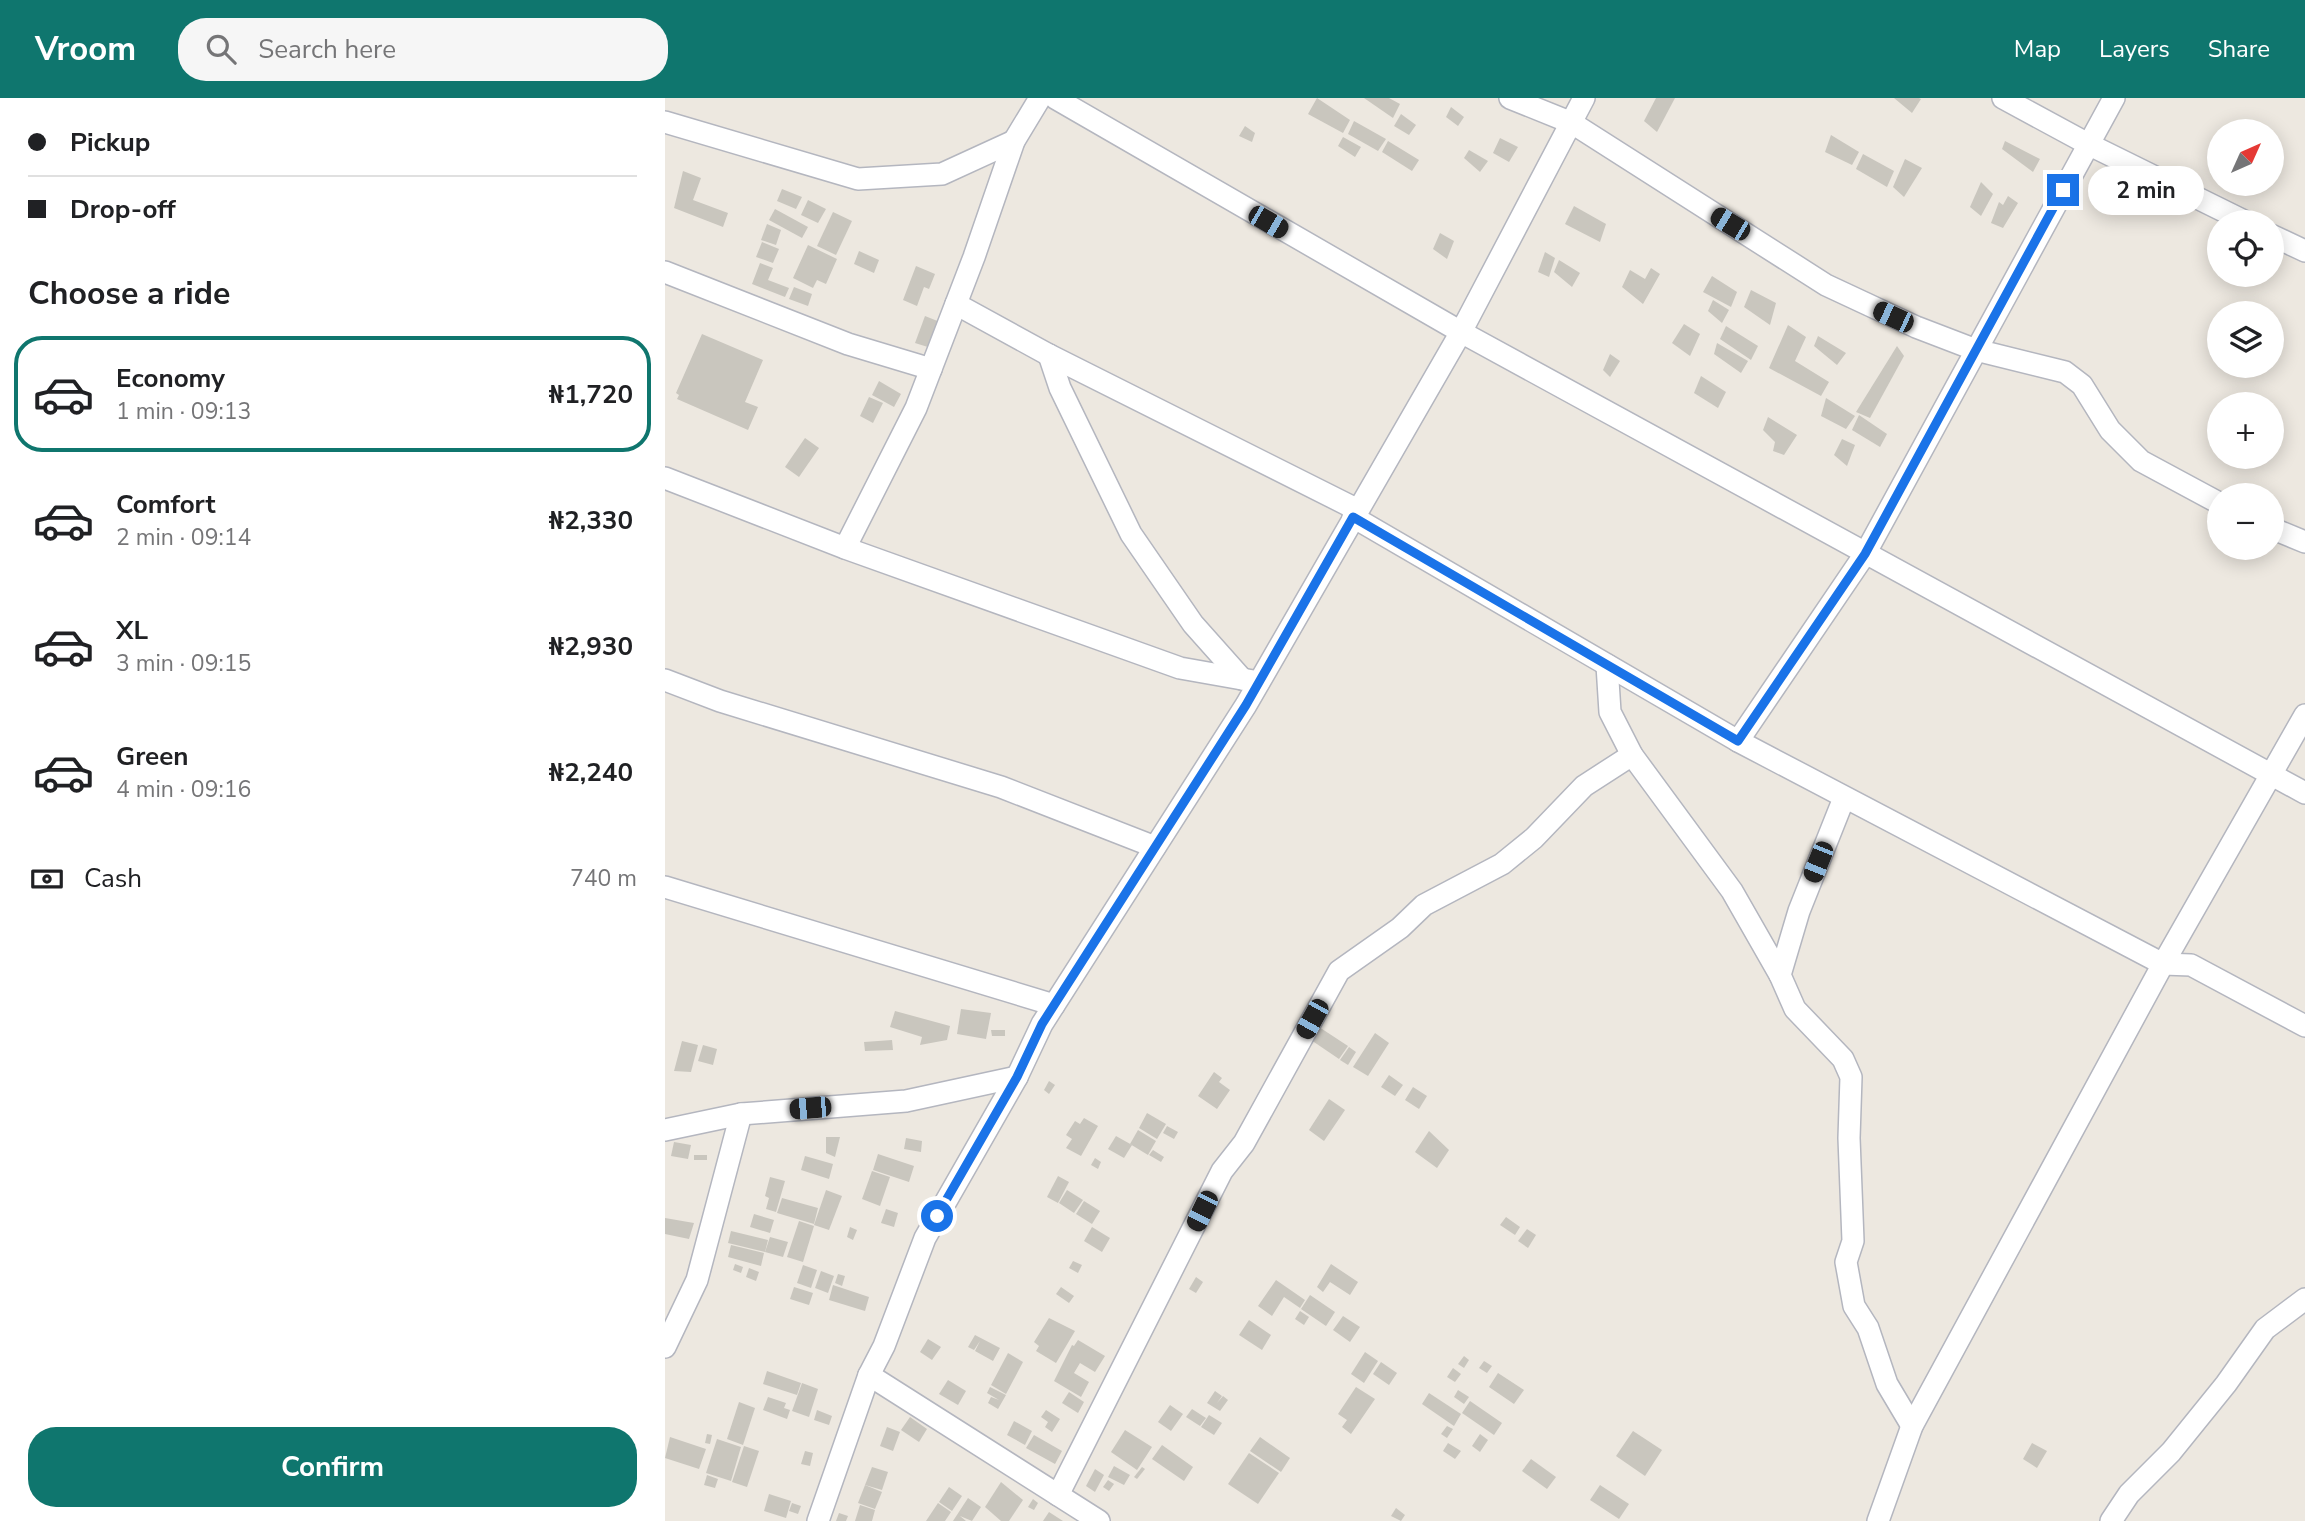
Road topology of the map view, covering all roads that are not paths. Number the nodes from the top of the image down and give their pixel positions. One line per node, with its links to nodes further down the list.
1 (1040, 98): 9 (street)
2 (1055, 98): 16 (street)
3 (1510, 98): 8 (street)
4 (1584, 98): 8 (street)
5 (2003, 98): 10 (street)
6 (2114, 98): 10 (street)
7 (665, 122): 9 (street)
8 (1571, 124): 16 (street); 17 (street)
9 (1014, 141): 15 (street)
10 (2088, 144): 11 (street); 17 (street)
11 (2222, 210)
12 (2284, 241): 13 (street)
13 (2305, 251)
14 (665, 272): 19 (street)
15 (956, 304): 18 (street); 19 (street)
16 (1461, 332): 22 (street); 26 (street)
17 (1976, 350): 21 (street); 26 (street)
18 (1049, 355): 22 (street); 29 (street)
19 (931, 369): 25 (street)
20 (665, 478): 25 (street)
21 (2207, 497)
22 (1356, 514): 27 (street); 29 (street)
23 (2284, 533): 24 (street)
24 (2305, 542)
25 (845, 548): 29 (street)
26 (1865, 554): 31 (street); 33 (street)
27 (1607, 665): 31 (street); 32 (street)
28 (665, 680): 36 (street)
29 (1250, 680): 36 (street)
30 (2305, 715): 33 (street)
31 (1738, 741): 35 (street)
32 (1632, 755): 39 (street); 49 (street)
33 (2272, 776): 34 (street); 38 (street)
34 (2305, 793)
35 (1844, 798): 38 (street); 39 (street)
36 (1155, 847): 40 (street)
37 (665, 887): 40 (street)
38 (2163, 964): 41 (street); 48 (street)
39 (1780, 975): 48 (street)
40 (1054, 1005): 42 (street)
41 (2305, 1026)
42 (1017, 1077): 43 (street); 47 (street)
43 (741, 1114): 44 (street); 46 (street)
44 (665, 1130)
45 (2305, 1299): 53 (street)
46 (665, 1347)
47 (869, 1375): 49 (street); 50 (street)
48 (1912, 1426): 52 (street)
49 (1058, 1494): 51 (street)
50 (818, 1521)
51 (1099, 1521)
52 (1878, 1521)
53 (2111, 1521)

